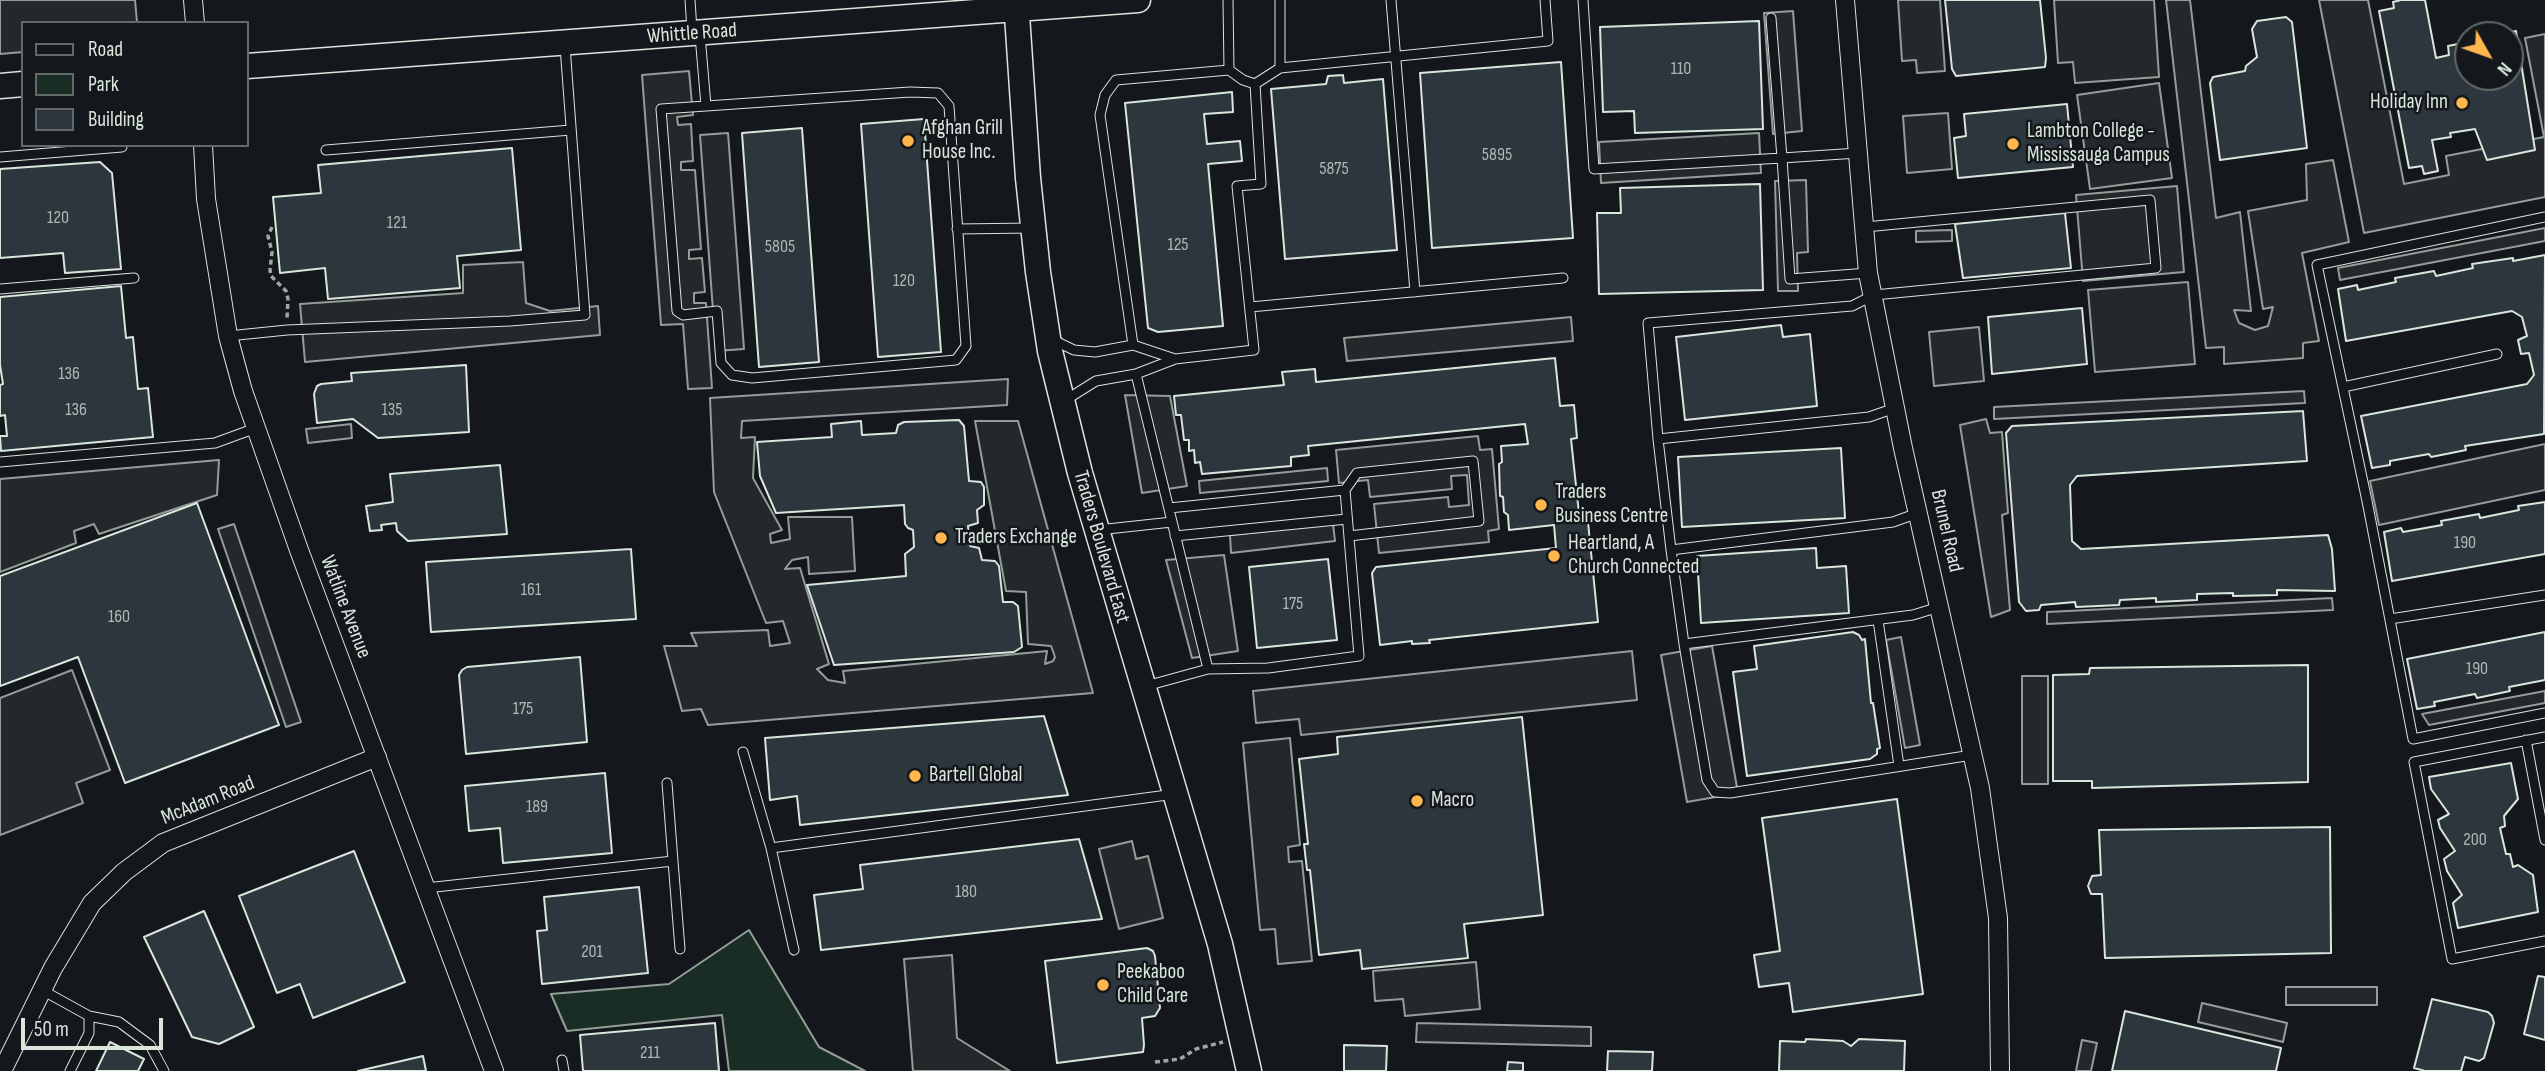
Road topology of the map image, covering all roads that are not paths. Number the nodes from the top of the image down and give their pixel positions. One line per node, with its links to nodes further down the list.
1 (193, 0): 12 (street)
2 (690, 0): 13 (lane)
3 (1138, 0): 10 (street, Whittle Road)
4 (1228, 0): 18 (lane)
5 (1280, 0): 17 (lane)
6 (1391, 0): 15 (lane)
7 (1545, 0): 15 (lane)
8 (1583, 0): 29 (lane)
9 (1845, 0): 27 (street, Brunel Road)
10 (1017, 5): 13 (street, Whittle Road); 32 (street, Traders Boulevard East)
11 (1771, 18): 29 (lane)
12 (195, 21)
13 (696, 34): 14 (street, Whittle Road); 22 (lane)
14 (565, 43): 16 (street, Whittle Road); 23 (lane)
15 (1395, 56): 17 (lane); 38 (lane)
16 (248, 66)
17 (1280, 68): 20 (lane)
18 (1229, 70): 20 (lane); 43 (lane)
19 (21, 84): 21 (street)
20 (1255, 84): 40 (lane)
21 (0, 86)
22 (706, 106): 33 (lane); 33 (lane)
23 (571, 130): 26 (lane); 41 (lane)
24 (122, 147): 28 (lane)
25 (203, 147): 41 (street, Watline Avenue)
26 (326, 150)
27 (1858, 153): 29 (lane); 31 (street, Brunel Road)
28 (0, 157)
29 (1782, 158): 34 (lane)
30 (2545, 217): 47 (lane)
31 (1865, 227): 34 (street, Brunel Road); 39 (lane)
32 (1033, 228): 33 (lane); 42 (street, Traders Boulevard East)
33 (957, 229)
34 (1868, 273): 39 (street, Brunel Road)
35 (134, 278): 37 (lane)
36 (1563, 278): 38 (lane)
37 (0, 289)
38 (1415, 292): 40 (lane)
39 (1874, 295): 49 (street, Brunel Road); 51 (lane)
40 (1250, 307): 45 (lane)
41 (228, 336): 50 (street, Watline Avenue)
42 (1048, 338): 43 (lane); 48 (street, Traders Boulevard East)
43 (1133, 345): 45 (lane)
44 (2497, 354): 47 (lane)
45 (1175, 359): 46 (lane)
46 (1136, 374): 48 (lane); 54 (lane)
47 (2343, 387): 64 (lane)
48 (1063, 402): 58 (street, Traders Boulevard East)
49 (1895, 408): 51 (lane); 55 (street, Brunel Road)
50 (256, 428): 52 (lane); 74 (street, Watline Avenue)
51 (1658, 439): 61 (lane)
52 (0, 462)
53 (1345, 490): 54 (lane); 56 (lane); 60 (lane)
54 (1169, 508): 57 (lane)
55 (1918, 513): 61 (lane); 63 (street, Brunel Road)
56 (1348, 519): 59 (lane); 60 (lane)
57 (1172, 523): 58 (lane); 59 (lane)
58 (1096, 531): 68 (street, Traders Boulevard East)
59 (1175, 536): 67 (lane)
60 (1349, 536): 67 (lane)
61 (1671, 550): 66 (lane)
62 (2545, 595): 64 (lane)
63 (1939, 607): 65 (lane); 73 (street, Brunel Road)
64 (2390, 619): 69 (lane)
65 (1878, 620): 66 (lane); 75 (lane)
66 (1684, 644): 75 (lane)
67 (1208, 669): 68 (lane)
68 (1142, 687): 77 (street, Traders Boulevard East)
69 (2545, 713)
70 (2545, 737): 71 (lane)
71 (2526, 740): 78 (lane); 82 (lane)
72 (743, 752): 79 (lane)
73 (1972, 755): 75 (lane); 94 (street, Brunel Road)
74 (377, 757): 81 (street, Watline Avenue); 85 (street, McAdam Road)
75 (1899, 766)
76 (667, 783): 80 (lane)
77 (1176, 794): 79 (lane); 93 (street, Traders Boulevard East)
78 (2545, 839)
79 (771, 848): 84 (lane)
80 (673, 861): 81 (lane); 83 (lane)
81 (426, 888): 91 (street, Watline Avenue)
82 (2545, 941)
83 (680, 948)
84 (794, 950)
85 (42, 990): 86 (lane); 88 (street, McAdam Road)
86 (89, 1016): 89 (lane); 90 (lane)
87 (562, 1060): 92 (lane)
88 (2, 1071)
89 (70, 1071)
90 (163, 1071)
91 (494, 1071)
92 (564, 1071)
93 (1249, 1071)
94 (2000, 1071)

